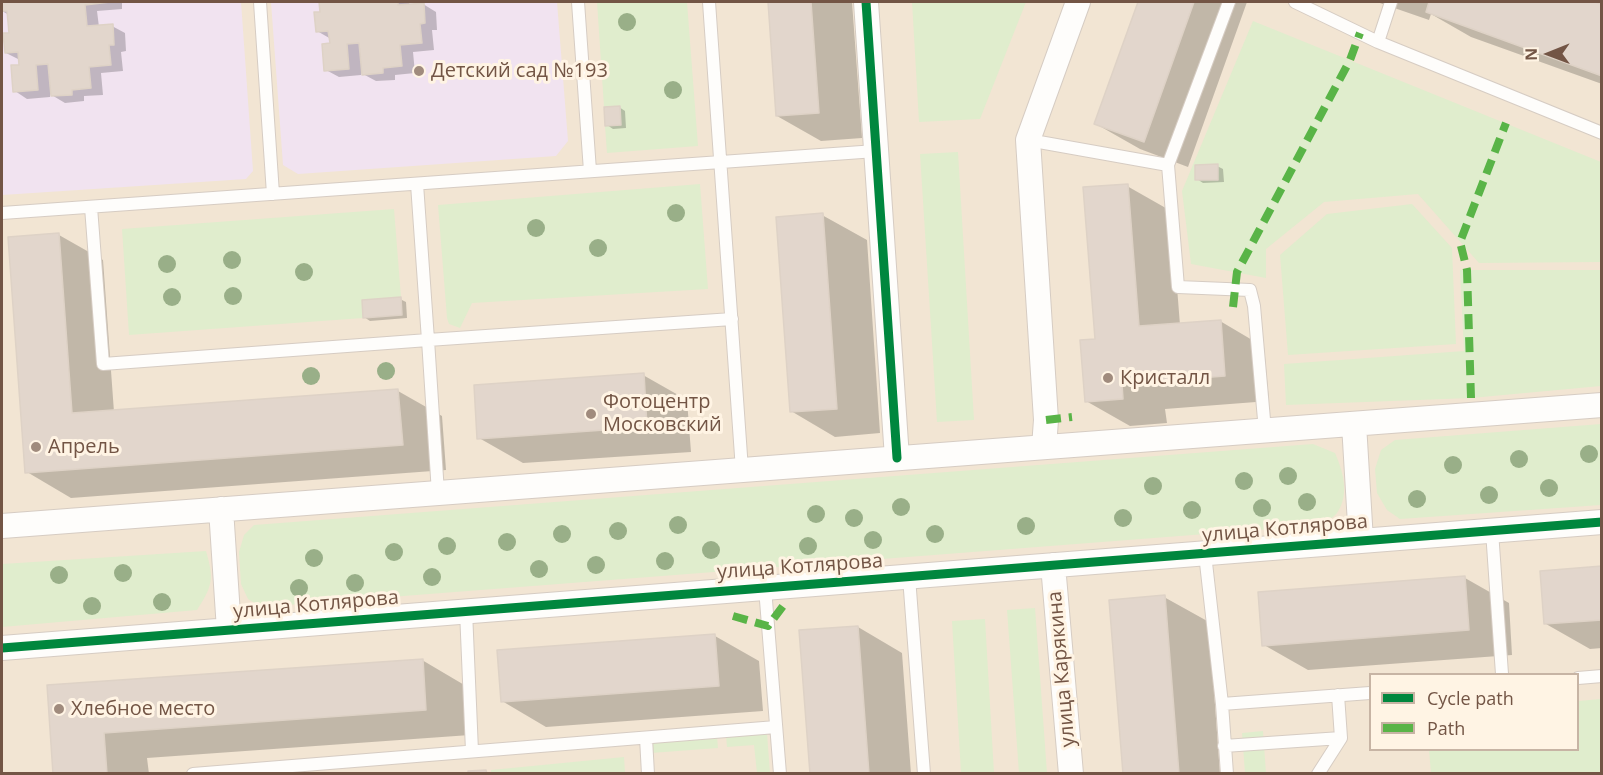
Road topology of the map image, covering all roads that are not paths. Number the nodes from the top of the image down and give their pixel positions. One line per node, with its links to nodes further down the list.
1 (260, 2): 17 (lane)
2 (578, 2): 15 (lane)
3 (709, 2): 13 (lane)
4 (866, 2): 12 (street)
5 (1078, 2): 11 (street)
6 (1229, 2): 14 (lane)
7 (1295, 2): 9 (lane)
8 (1391, 2): 9 (lane)
9 (1378, 42): 10 (lane)
10 (1602, 133)
11 (1028, 140): 14 (lane); 25 (street)
12 (876, 151): 13 (lane); 26 (street)
13 (721, 162): 15 (lane); 20 (lane)
14 (1168, 165): 24 (lane)
15 (590, 171): 16 (lane)
16 (417, 183): 17 (lane); 21 (lane)
17 (273, 194): 18 (lane)
18 (92, 207): 19 (lane); 21 (lane)
19 (2, 213)
20 (732, 319): 21 (lane); 27 (lane)
21 (428, 340): 28 (lane)
22 (1602, 405): 23 (street)
23 (1354, 424): 24 (street); 33 (street)
24 (1265, 431): 25 (street)
25 (1044, 447): 26 (street)
26 (897, 458): 27 (street)
27 (742, 470): 28 (street)
28 (438, 493): 29 (street)
29 (220, 509): 31 (street); 39 (street, улица Котлярова)
30 (1602, 522): 32 (street, улица Котлярова)
31 (2, 526)
32 (1492, 531): 33 (street, улица Котлярова); 41 (lane)
33 (1361, 541): 34 (street, улица Котлярова)
34 (1205, 554): 35 (street, улица Котлярова); 46 (lane)
35 (1053, 565): 36 (street, улица Котлярова); 56 (street, улица Карякина)
36 (909, 577): 37 (street, улица Котлярова); 55 (lane)
37 (765, 588): 38 (street, улица Котлярова); 47 (lane)
38 (466, 611): 39 (street, улица Котлярова); 51 (lane)
39 (229, 630): 40 (street, улица Котлярова)
40 (2, 648)
41 (1502, 673)
42 (1602, 676): 43 (lane)
43 (1579, 678)
44 (1369, 693): 45 (lane)
45 (1338, 695): 46 (lane); 49 (lane)
46 (1222, 704): 50 (lane)
47 (776, 727): 48 (lane); 54 (lane)
48 (646, 738): 51 (lane); 53 (lane)
49 (1341, 738): 50 (lane); 58 (lane)
50 (1224, 746): 57 (lane)
51 (472, 751): 52 (lane)
52 (193, 774)
53 (648, 774)
54 (780, 774)
55 (924, 774)
56 (1071, 774)
57 (1227, 774)
58 (1318, 774)

